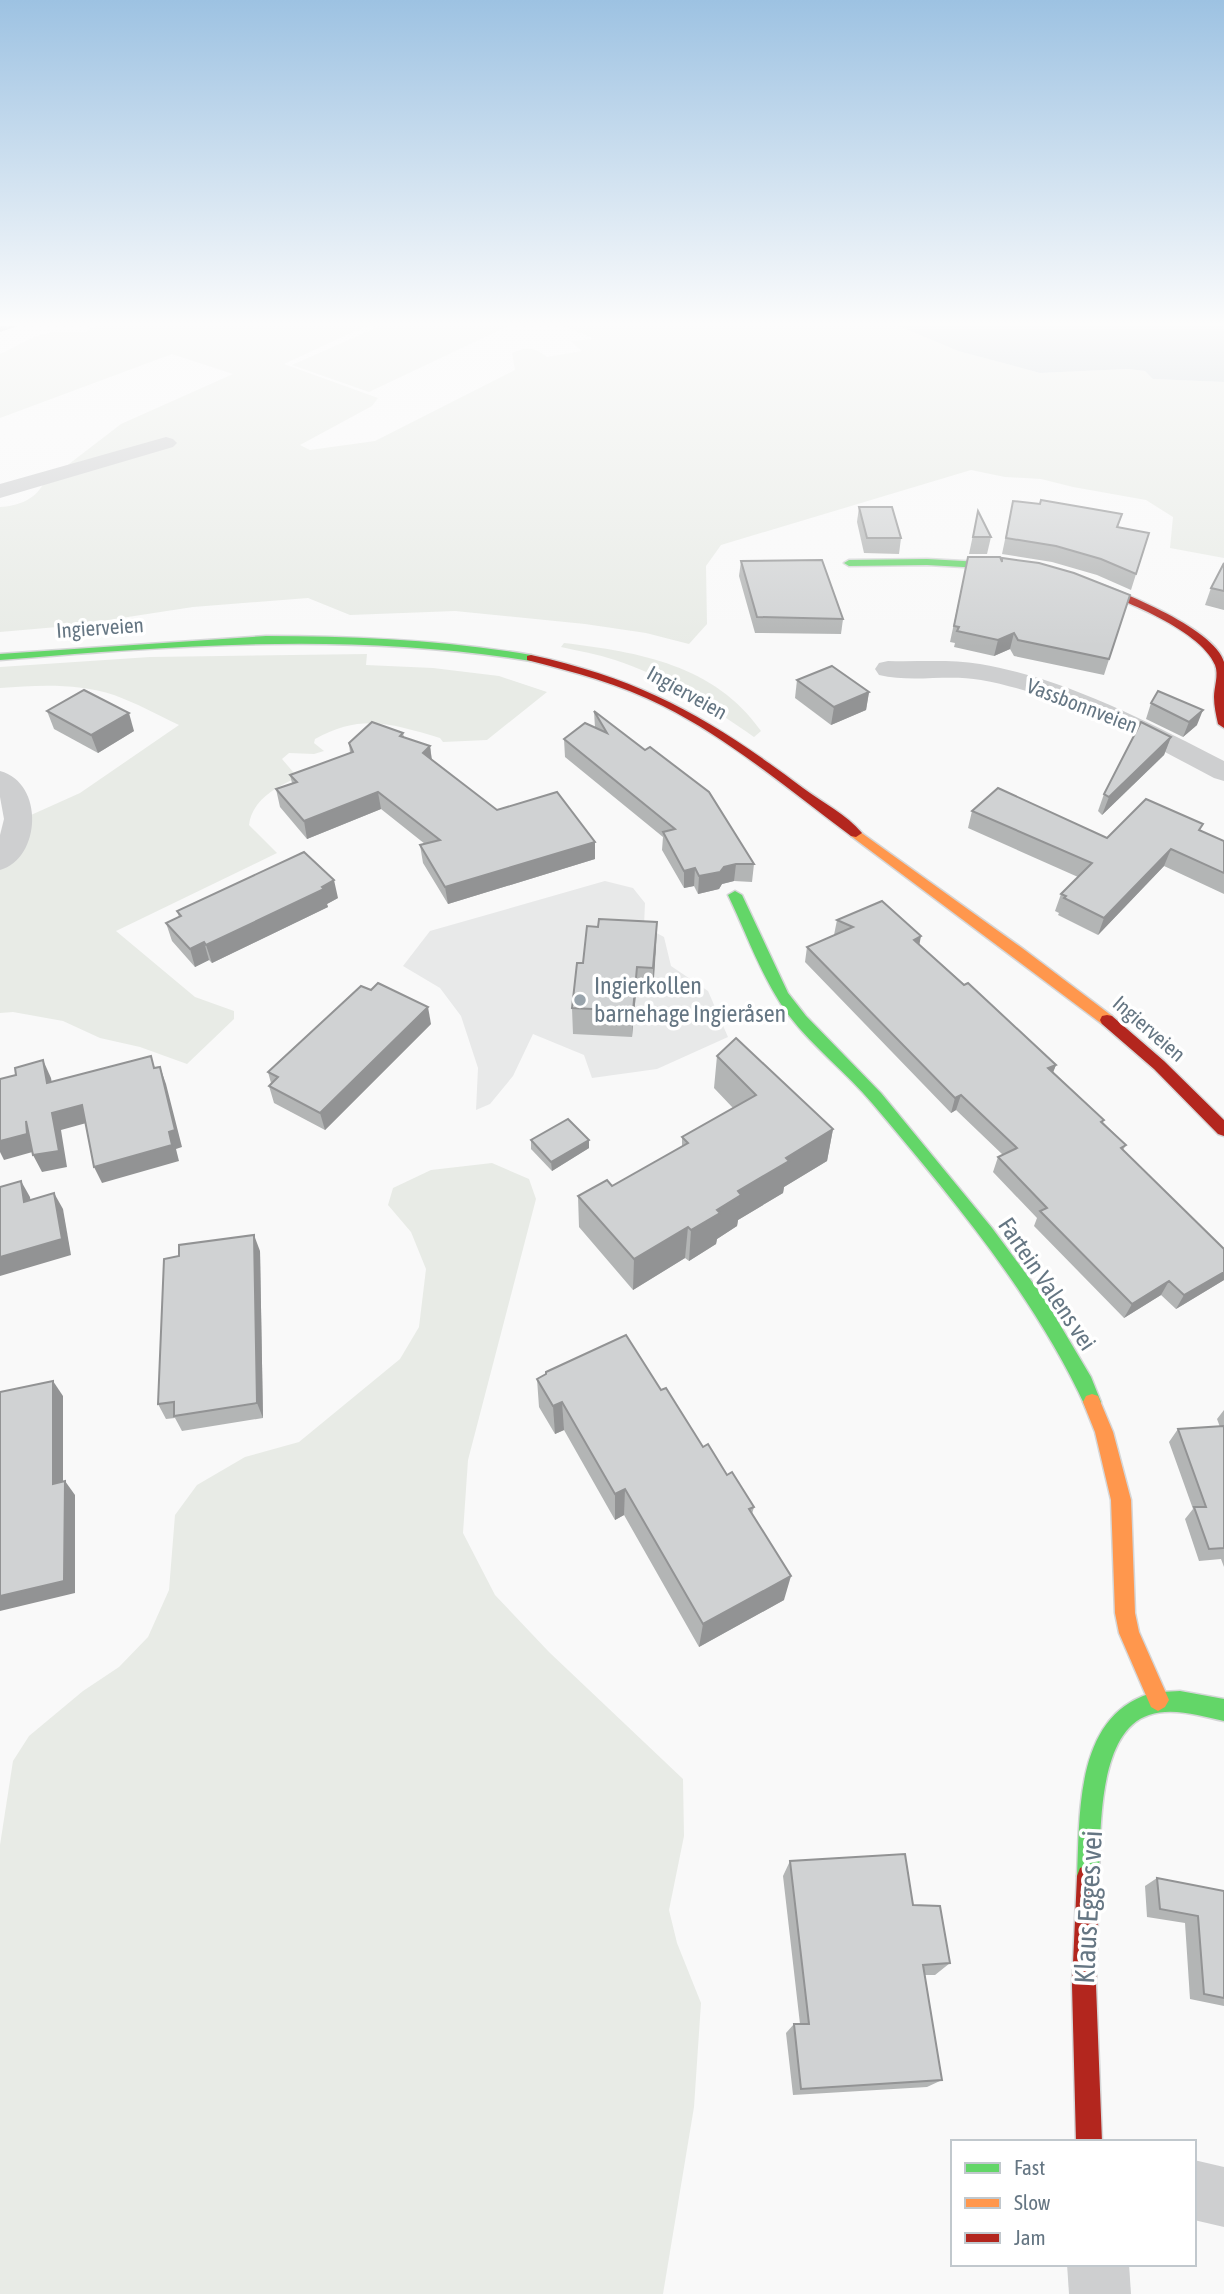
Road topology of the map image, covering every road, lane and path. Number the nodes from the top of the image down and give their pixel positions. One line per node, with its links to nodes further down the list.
1 (166, 443): 2 (street)
2 (0, 491)
3 (849, 563): 4 (street)
4 (1039, 571)
5 (1063, 576): 8 (street)
6 (0, 657): 13 (street, Ingierveien)
7 (888, 669): 9 (street, Vassbonnveien)
8 (1224, 724)
9 (1224, 772)
10 (0, 780): 11 (street)
11 (0, 860)
12 (735, 895): 14 (street, Fartein Valens vei)
13 (1224, 1130)
14 (1157, 1700): 15 (street); 16 (street, Klaus Egges vei)
15 (1224, 1710)
16 (1089, 2140)
17 (1196, 2190): 18 (street)
18 (1224, 2197)
19 (1098, 2266): 20 (street)
20 (1100, 2294)

